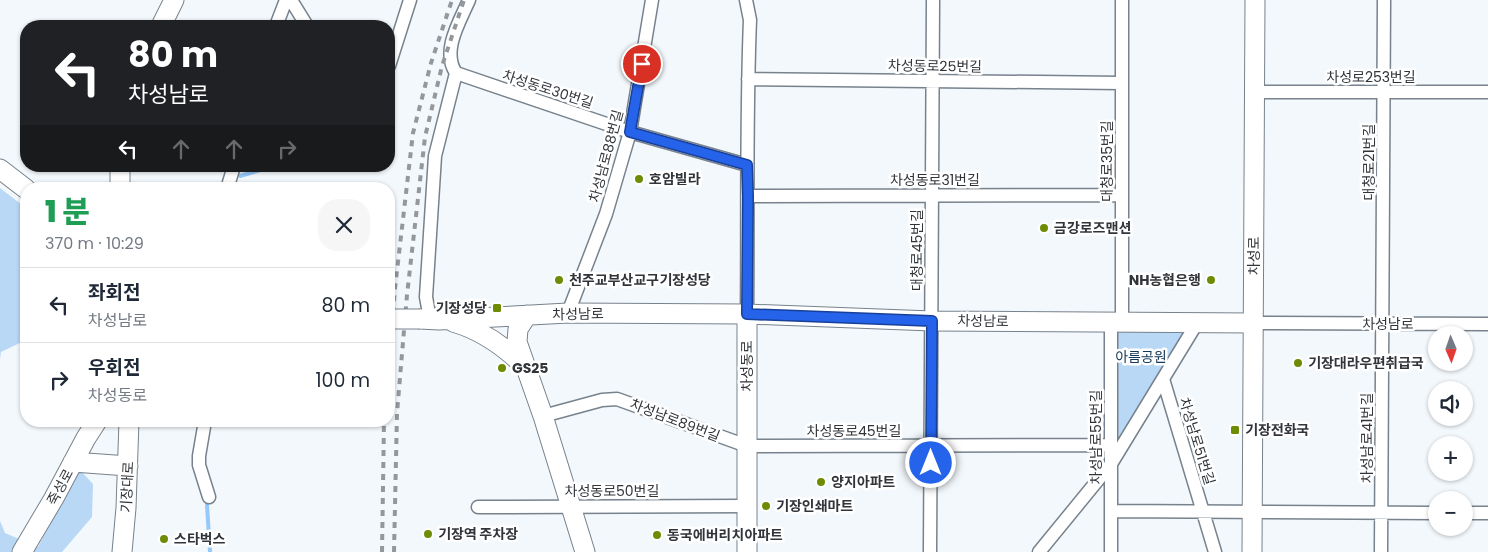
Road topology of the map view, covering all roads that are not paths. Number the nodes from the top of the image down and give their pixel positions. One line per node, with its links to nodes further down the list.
1 (174, 0): 12 (street)
2 (286, 0): 13 (street)
3 (291, 0): 14 (street)
4 (410, 0): 15 (street)
5 (469, 0): 16 (street)
6 (652, 0): 23 (street, 차성남로88번길)
7 (746, 0): 17 (street, 차성동로)
8 (933, 0): 18 (street, 대청로45번길)
9 (1122, 0): 19 (street, 대청로35번길)
10 (1255, 0): 20 (street, 차성로)
11 (1384, 0): 21 (street, 대청로21번길)
12 (164, 20)
13 (278, 20)
14 (303, 20)
15 (395, 46)
16 (456, 73): 23 (street, 차성동로30번길); 34 (street)
17 (748, 79): 18 (street, 차성동로25번길); 24 (street, 차성동로)
18 (933, 81): 19 (street, 차성동로25번길); 29 (street, 대청로45번길)
19 (1122, 83): 27 (street, 대청로35번길)
20 (1254, 92): 21 (street, 차성로253번길); 38 (street, 차성로)
21 (1384, 92): 22 (street, 차성로253번길); 39 (street, 대청로21번길)
22 (1488, 92)
23 (630, 132): 24 (street, 차성동로30번길); 30 (street, 차성남로88번길)
24 (747, 165): 28 (street, 차성동로)
25 (0, 169): 26 (street)
26 (20, 184)
27 (1122, 195): 29 (street, 차성동로31번길); 36 (street, 대청로35번길)
28 (748, 196): 29 (street, 차성동로31번길); 31 (street, 차성동로)
29 (932, 196): 35 (street, 대청로45번길)
30 (568, 313): 31 (street, 차성남로); 32 (street, 차성남로)
31 (747, 314): 35 (street, 차성남로); 48 (street, 차성동로)
32 (527, 315): 34 (street, 차성남로); 41 (street)
33 (395, 319): 34 (street, 차성남로, bridge)
34 (430, 319): 41 (street)
35 (932, 321): 36 (street, 차성남로); 49 (street, 대청로45번길)
36 (1116, 322): 37 (street, 차성남로); 47 (street, 차성남로55번길)
37 (1197, 323): 38 (street, 차성남로); 42 (street)
38 (1253, 323): 39 (street, 차성남로); 59 (street, 차성로)
39 (1383, 324): 40 (street, 차성남로); 60 (street, 차성남로41번길)
40 (1488, 324)
41 (526, 369): 43 (street)
42 (1163, 379): 51 (street); 58 (street, 차성남로51번길)
43 (543, 416): 48 (street, 차성남로89번길); 54 (street)
44 (93, 427): 50 (street, 죽성로)
45 (129, 427): 52 (street, 기장대로)
46 (204, 427): 53 (street)
47 (1111, 445): 49 (street, 차성동로45번길); 51 (street, 차성남로55번길)
48 (747, 446): 49 (street, 차성동로45번길); 55 (street, 차성동로)
49 (931, 446): 68 (street, 대청로45번길)
50 (73, 462): 52 (street); 64 (street, 죽성로)
51 (1112, 464): 57 (street, 차성남로55번길); 69 (street)
52 (128, 466): 65 (street, 기장대로)
53 (209, 497)
54 (572, 506): 55 (street, 차성동로50번길); 56 (street, 차성동로50번길); 66 (street)
55 (747, 506): 67 (street, 차성동로)
56 (478, 507)
57 (1112, 511): 58 (street); 70 (street, 차성남로55번길)
58 (1203, 512): 59 (street); 71 (street)
59 (1252, 512): 60 (street); 72 (street, 차성로)
60 (1382, 512): 61 (street); 73 (street, 차성남로41번길)
61 (1428, 513)
62 (1473, 513): 63 (street)
63 (1488, 513)
64 (22, 552)
65 (122, 552)
66 (585, 552)
67 (747, 552)
68 (930, 552)
69 (1039, 552)
70 (1112, 552)
71 (1215, 552)
72 (1252, 552)
73 (1382, 552)

